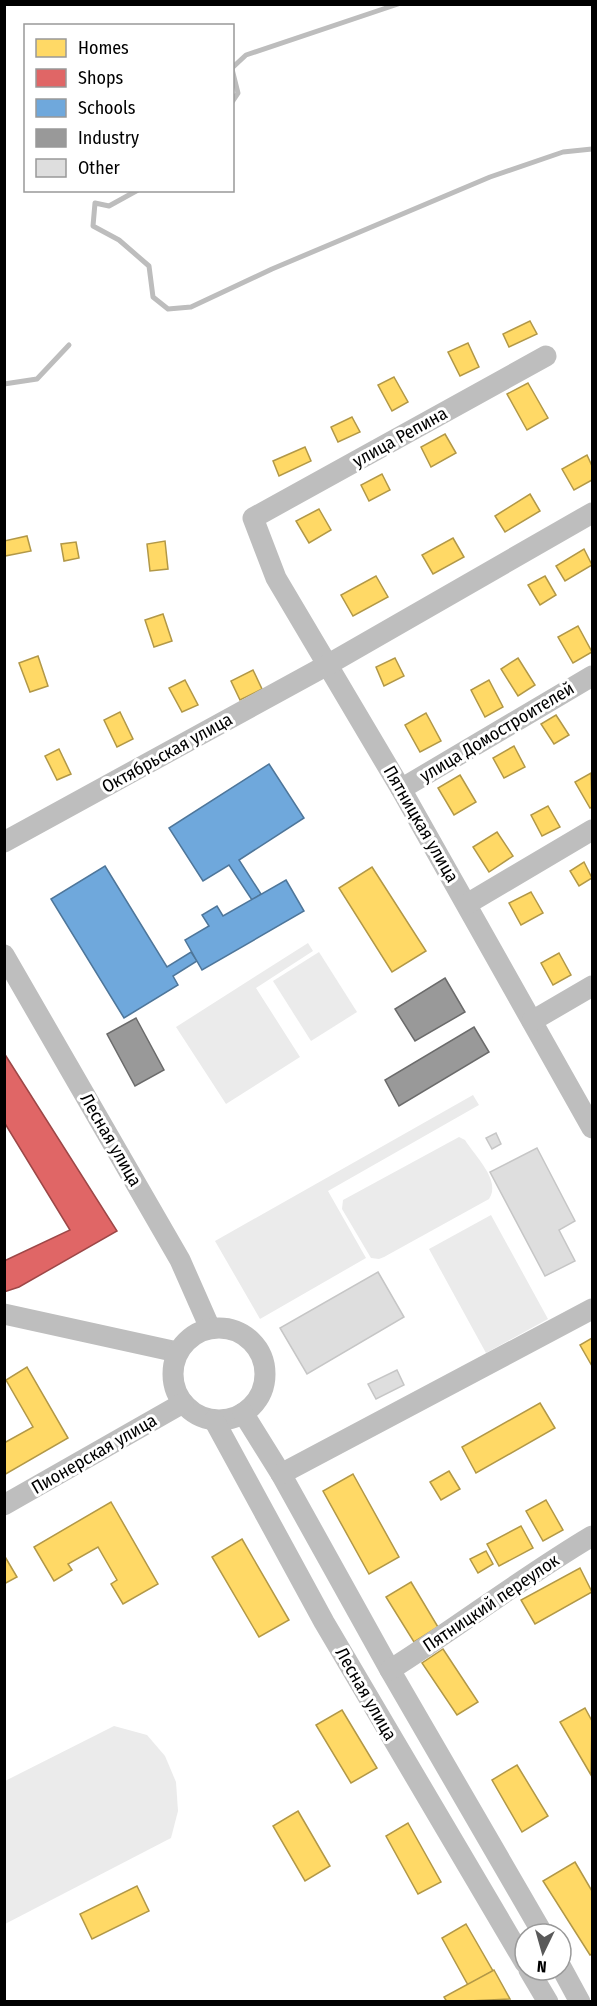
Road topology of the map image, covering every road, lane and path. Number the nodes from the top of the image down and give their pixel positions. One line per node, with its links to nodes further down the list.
1 (546, 356): 3 (street, улица Репина)
2 (592, 513): 4 (street, Октябрьская улица)
3 (253, 518): 4 (street, Пятницкая улица)
4 (329, 664): 6 (street, Пятницкая улица); 8 (street, Октябрьская улица)
5 (592, 676): 6 (street, улица Домостроителей)
6 (401, 789): 9 (street, Пятницкая улица)
7 (592, 830): 9 (street)
8 (4, 842)
9 (467, 904): 12 (street, Пятницкая улица)
10 (4, 955): 16 (street, Лесная улица)
11 (592, 986): 12 (street)
12 (532, 1021): 13 (street, Пятницкая улица)
13 (592, 1128)
14 (592, 1309): 21 (street)
15 (4, 1314): 17 (street)
16 (210, 1328): 17 (street); 19 (street)
17 (177, 1352): 18 (street)
18 (183, 1403): 20 (street); 22 (street, Пионерская улица)
19 (243, 1413): 20 (street); 21 (street, Лесная улица)
20 (214, 1420): 26 (street, Лесная улица)
21 (282, 1474): 24 (street, Лесная улица)
22 (4, 1505)
23 (592, 1536): 24 (street, Пятницкий переулок)
24 (390, 1670): 25 (street, Лесная улица)
25 (536, 1922)
26 (513, 1943)
27 (536, 1982): 29 (street)
28 (569, 1982): 30 (street)
29 (548, 2001)
30 (580, 2001)

